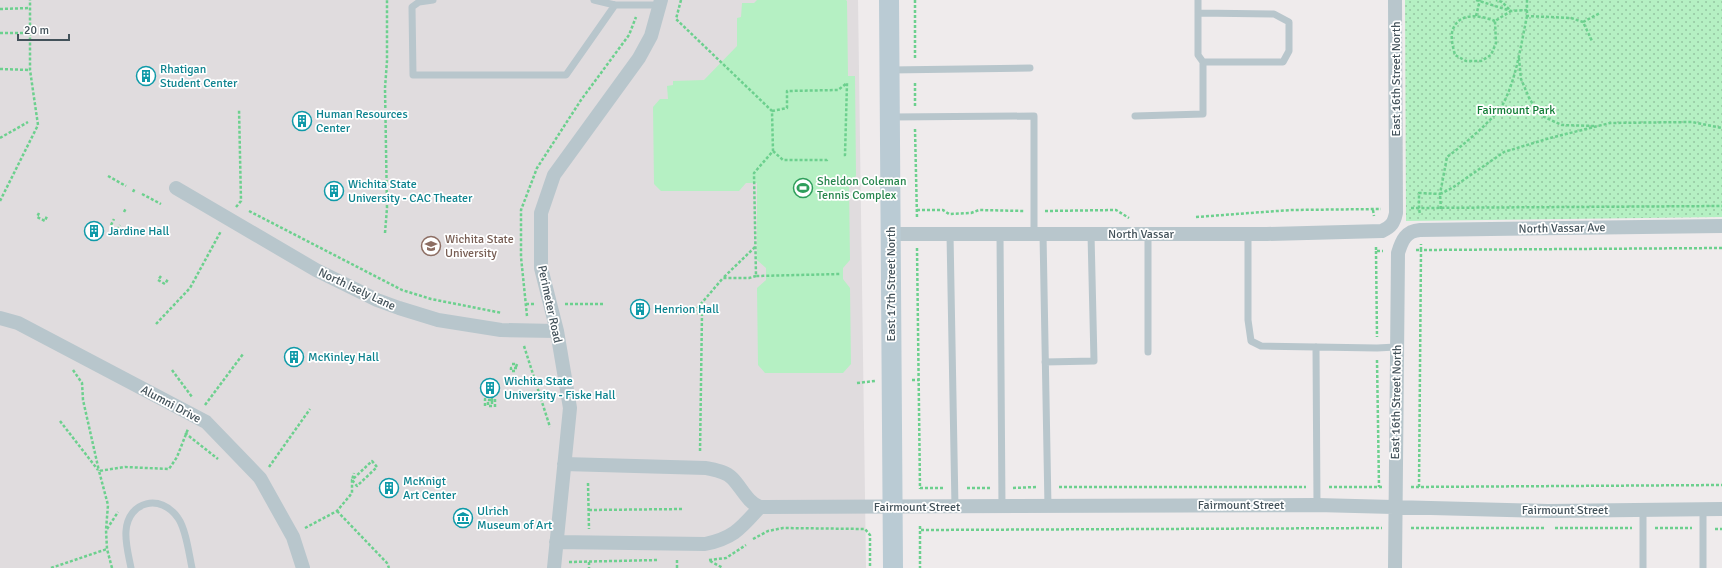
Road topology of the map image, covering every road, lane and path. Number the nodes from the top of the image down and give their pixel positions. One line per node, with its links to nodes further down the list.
1 (30, 0): 16 (path)
2 (387, 0): 73 (path)
3 (433, 0): 15 (lane)
4 (594, 0): 15 (lane)
5 (681, 0): 36 (path)
6 (889, 0): 35 (street, East 17th Street North)
7 (1198, 0): 20 (lane)
8 (1396, 0): 59 (street, East 16th Street North)
9 (1476, 0): 12 (path)
10 (1496, 0): 13 (path)
11 (1528, 0): 18 (path)
12 (1480, 1): 19 (path); 22 (path)
13 (1503, 1): 19 (path)
14 (661, 3): 15 (lane); 100 (street, Perimeter Road)
15 (614, 5)
16 (30, 8): 17 (path); 28 (path)
17 (0, 9)
18 (1528, 10): 19 (path); 23 (path)
19 (1511, 11): 25 (path)
20 (1198, 13): 31 (lane); 31 (lane)
21 (1600, 13): 26 (path)
22 (1476, 16): 25 (path); 25 (path)
23 (1528, 16): 26 (path); 30 (path)
24 (636, 17): 97 (path)
25 (1495, 21)
26 (1583, 22): 29 (path)
27 (0, 33): 28 (path)
28 (29, 33): 34 (path)
29 (1592, 41)
30 (1518, 55): 40 (path); 52 (path)
31 (1204, 62): 37 (lane)
32 (1030, 68): 35 (lane)
33 (0, 69): 34 (path)
34 (30, 70): 53 (path)
35 (890, 70): 38 (street, East 17th Street North)
36 (772, 111): 43 (path); 44 (path)
37 (1135, 116)
38 (890, 117): 62 (lane); 75 (street, East 17th Street North)
39 (28, 122): 42 (path)
40 (1598, 126): 41 (path); 52 (path)
41 (1722, 128)
42 (0, 138)
43 (773, 151): 45 (path); 84 (path)
44 (842, 155)
45 (828, 158)
46 (108, 176): 47 (path)
47 (126, 186)
48 (135, 188): 50 (path)
49 (176, 188): 99 (street, North Isely Lane)
50 (133, 192)
51 (142, 194): 54 (path)
52 (1440, 194): 58 (path); 60 (path)
53 (0, 201)
54 (161, 204)
55 (238, 205): 96 (path)
56 (1722, 206): 60 (path)
57 (126, 208): 63 (path)
58 (1420, 208): 59 (path); 60 (path)
59 (1396, 209): 66 (path); 72 (street, East 16th Street North)
60 (1441, 209)
61 (917, 210): 62 (path)
62 (1034, 211): 68 (path); 78 (lane)
63 (124, 212)
64 (39, 214): 65 (path)
65 (47, 216)
66 (1194, 217)
67 (114, 219): 69 (path)
68 (1130, 219)
69 (111, 225)
70 (120, 226): 74 (path)
71 (1722, 226): 82 (street, North Vassar Ave)
72 (1390, 227): 81 (street, North Vassar)
73 (385, 233)
74 (116, 234)
75 (891, 234): 76 (street, North Vassar); 134 (street, East 17th Street North)
76 (950, 234): 77 (street, North Vassar); 129 (lane)
77 (1000, 234): 78 (street, North Vassar); 130 (lane)
78 (1038, 234): 79 (street, North Vassar); 106 (lane)
79 (1091, 234): 80 (street, North Vassar); 106 (lane)
80 (1148, 234): 81 (street, North Vassar); 104 (lane)
81 (1248, 234): 101 (lane)
82 (1404, 238): 102 (street, East 16th Street North)
83 (917, 246): 108 (path)
84 (755, 247): 88 (path); 89 (path)
85 (1722, 248): 126 (path)
86 (1376, 252): 103 (path)
87 (841, 274): 88 (path)
88 (756, 276): 89 (path)
89 (723, 278): 95 (path)
90 (168, 279): 91 (path)
91 (164, 284)
92 (565, 304): 93 (path)
93 (603, 304)
94 (677, 313): 95 (path)
95 (694, 313): 118 (path)
96 (505, 314)
97 (520, 316)
98 (0, 318): 114 (street, Alumni Drive)
99 (525, 331): 100 (street, North Isely Lane); 116 (path)
100 (557, 331): 120 (street, Perimeter Road)
101 (1316, 347): 103 (lane); 128 (lane)
102 (1396, 347): 103 (lane); 132 (street, East 16th Street North)
103 (1377, 348): 132 (path)
104 (1148, 352)
105 (243, 354): 114 (path)
106 (1045, 362): 131 (lane)
107 (912, 380): 108 (path)
108 (919, 380): 127 (path)
109 (875, 382): 111 (path)
110 (82, 383): 121 (path)
111 (857, 383)
112 (493, 407): 112 (path)
113 (310, 409): 123 (path)
114 (196, 417): 117 (path); 123 (street, Alumni Drive)
115 (60, 422): 121 (path)
116 (550, 427)
117 (185, 433): 119 (path); 121 (path)
118 (700, 459)
119 (219, 460)
120 (564, 464): 133 (street); 149 (street, Perimeter Road)
121 (99, 471): 151 (path)
122 (354, 473): 124 (path)
123 (260, 478): 164 (street, Alumni Drive)
124 (352, 480): 124 (path); 140 (path)
125 (588, 483): 138 (path)
126 (1419, 487)
127 (920, 494)
128 (1317, 505): 131 (street, Fairmount Street); 132 (street, Fairmount Street)
129 (955, 507): 130 (street, Fairmount Street); 134 (street, Fairmount Street)
130 (1002, 507): 131 (street, Fairmount Street)
131 (1048, 507)
132 (1390, 507): 139 (street, Fairmount Street); 142 (street, East 16th Street North)
133 (760, 508): 134 (street, Fairmount Street); 150 (street)
134 (893, 508): 171 (street, East 17th Street North)
135 (684, 509): 138 (path)
136 (1703, 509): 137 (street, Fairmount Street); 139 (street, Fairmount Street); 144 (lane)
137 (1722, 509)
138 (589, 510): 150 (path)
139 (1642, 510): 143 (lane)
140 (337, 511): 147 (path); 165 (path)
141 (920, 526): 146 (path)
142 (1394, 528): 143 (path); 173 (street, East 16th Street North)
143 (1642, 528): 144 (path); 174 (lane)
144 (1703, 528): 145 (path); 175 (lane)
145 (1722, 528)
146 (920, 530): 148 (path); 172 (path)
147 (307, 534)
148 (1378, 534)
149 (556, 542): 150 (street); 166 (street, Perimeter Road)
150 (589, 542)
151 (107, 549): 160 (path); 161 (path)
152 (662, 560): 159 (path)
153 (670, 560): 154 (path)
154 (677, 560): 155 (path); 168 (path)
155 (685, 560)
156 (701, 560): 157 (path)
157 (709, 560): 169 (path); 170 (path)
158 (567, 562): 159 (path)
159 (589, 562): 167 (path)
160 (52, 568)
161 (112, 568)
162 (130, 568): 163 (lane)
163 (192, 568)
164 (303, 568)
165 (389, 568)
166 (554, 568)
167 (589, 568)
168 (677, 568)
169 (723, 568)
170 (870, 568)
171 (893, 568)
172 (920, 568)
173 (1395, 568)
174 (1643, 568)
175 (1703, 568)

